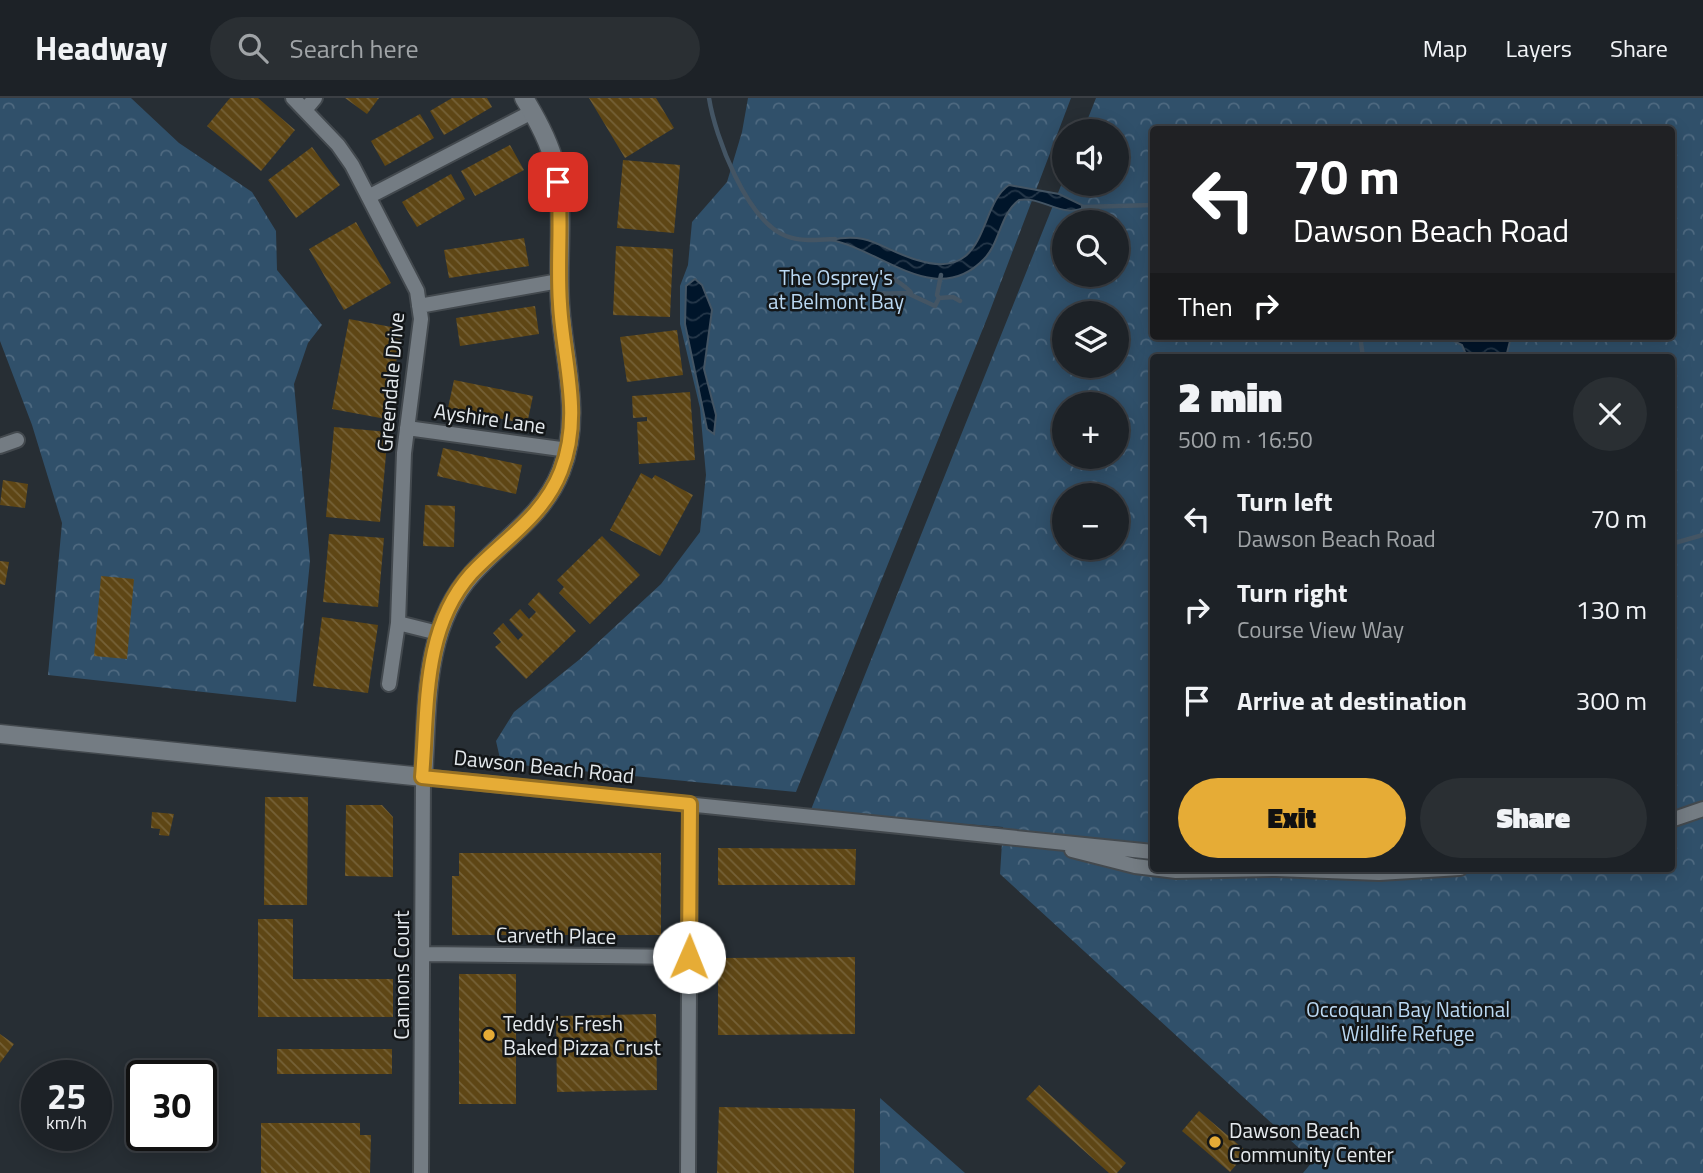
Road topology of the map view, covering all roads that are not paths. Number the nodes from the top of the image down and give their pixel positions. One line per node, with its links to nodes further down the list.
1 (293, 98): 4 (street, Greendale Drive)
2 (315, 98): 4 (street)
3 (528, 105): 5 (street); 6 (street)
4 (305, 110): 5 (street, Greendale Drive)
5 (370, 196): 7 (street, Greendale Drive)
6 (559, 281): 7 (street); 11 (street)
7 (419, 306): 8 (street, Greendale Drive)
8 (407, 428): 11 (street, Ayshire Lane); 12 (street, Greendale Drive)
9 (17, 440): 10 (street)
10 (0, 446)
11 (568, 450): 13 (street)
12 (398, 623): 13 (street); 14 (street, Greendale Drive)
13 (438, 633): 16 (street)
14 (388, 684)
15 (0, 734): 16 (street, Dawson Beach Road)
16 (422, 777): 17 (street, Dawson Beach Road); 25 (street, Cannons Court)
17 (690, 804): 20 (street, Dawson Beach Road); 26 (street)
18 (1703, 809): 19 (street)
19 (1675, 819)
20 (1042, 843): 21 (street, Dawson Beach Road); 22 (street, Dawson Beach Road)
21 (1150, 852)
22 (1150, 868)
23 (1358, 872): 24 (street, Dawson Beach Road)
24 (1395, 872)
25 (423, 954): 26 (street, Carveth Place); 27 (street, Cannons Court)
26 (689, 957): 28 (street)
27 (421, 1173)
28 (688, 1173)

